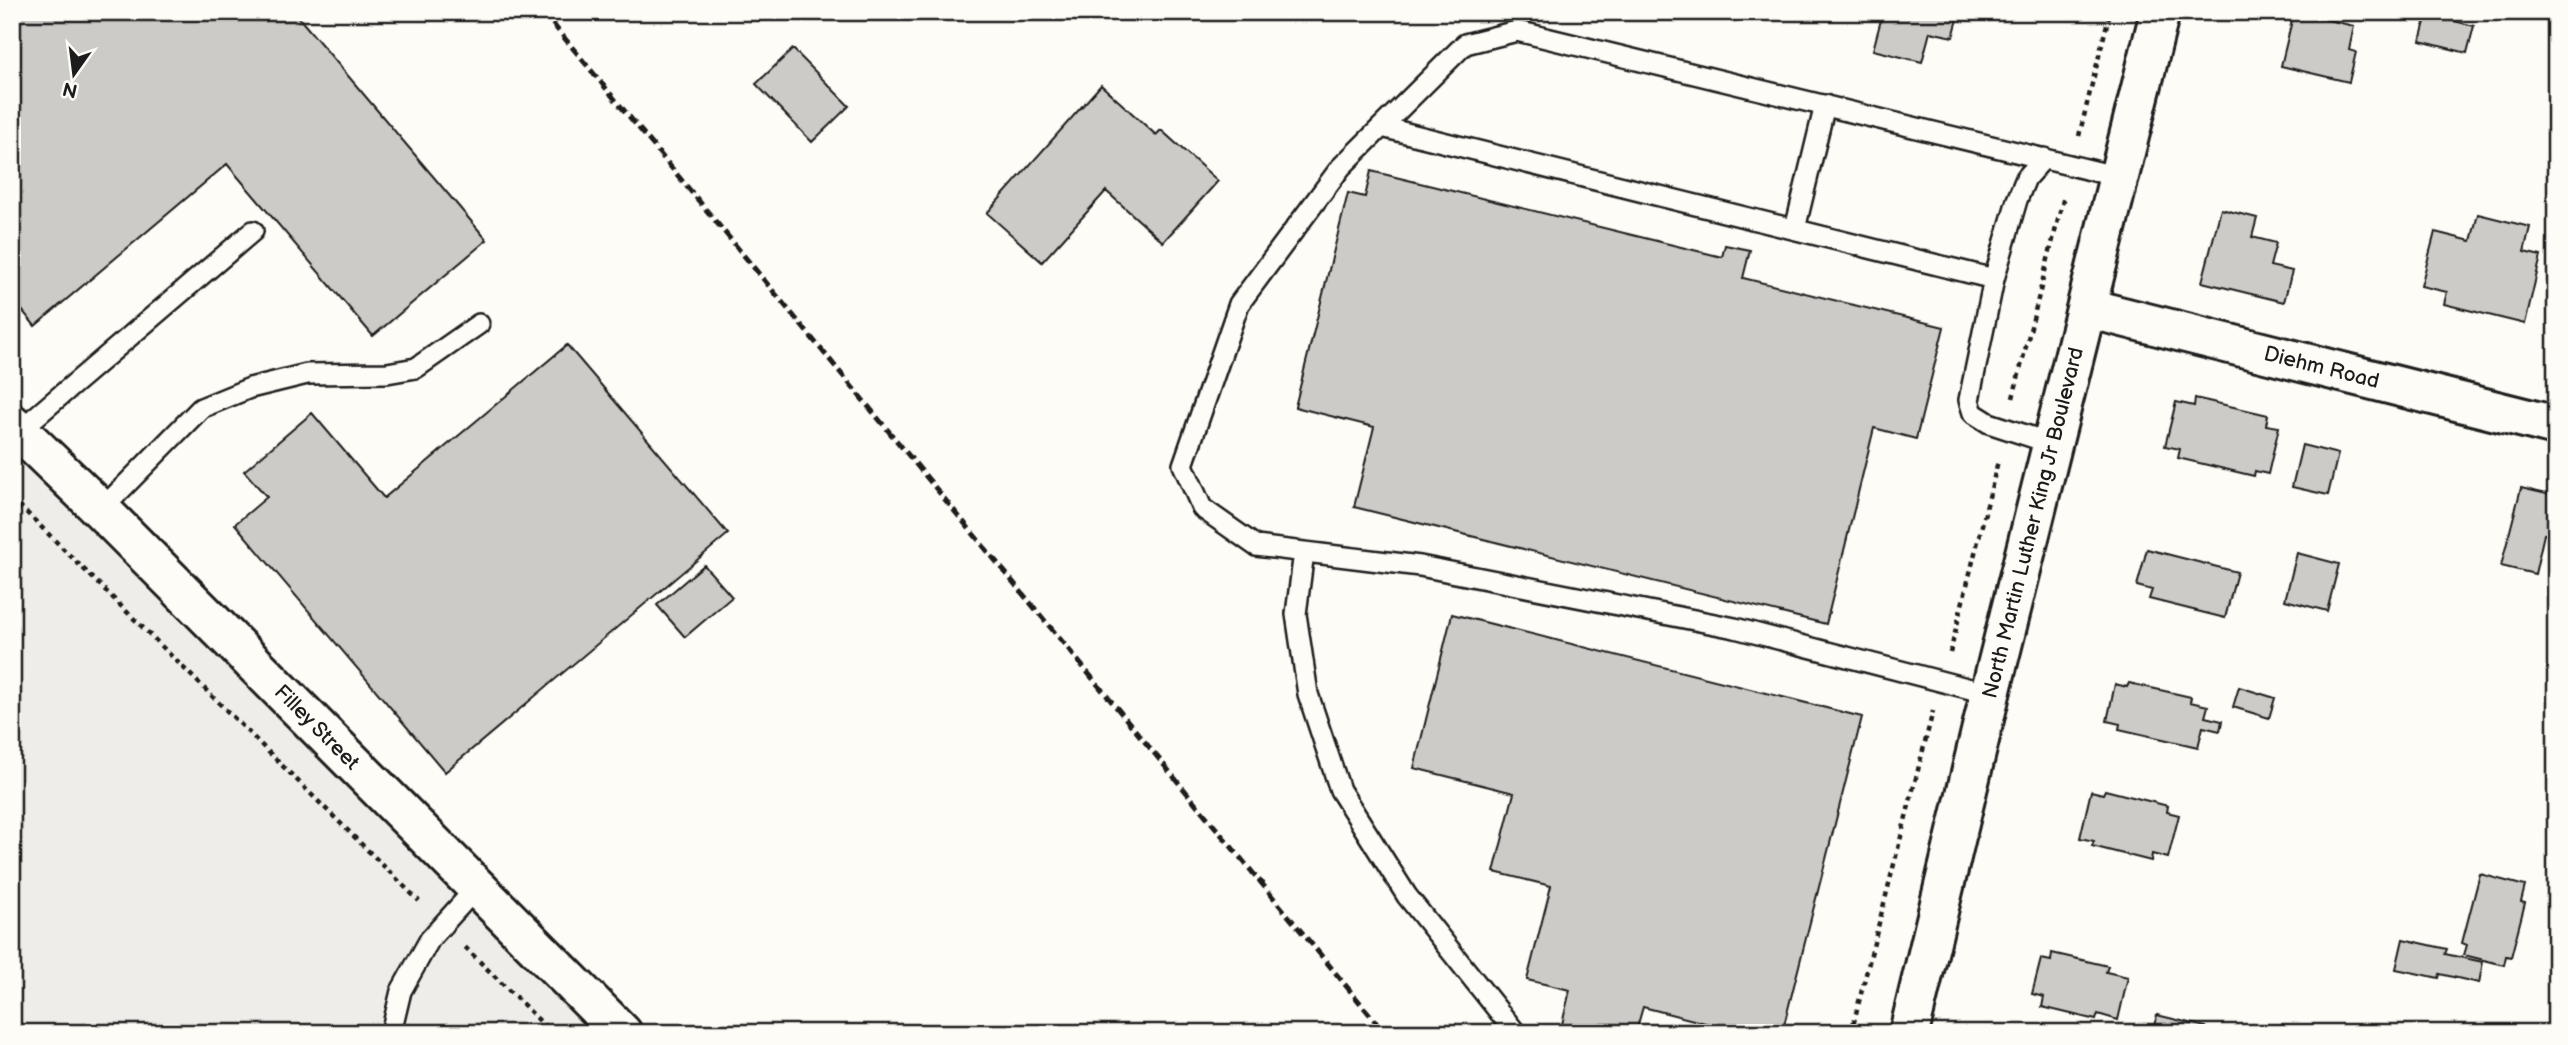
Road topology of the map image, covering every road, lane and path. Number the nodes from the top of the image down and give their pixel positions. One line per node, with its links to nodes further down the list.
1 (2110, 12): 6 (path)
2 (2160, 12): 7 (street, North Martin Luther King Jr Boulevard)
3 (1825, 105): 4 (lane); 5 (lane); 8 (lane)
4 (1382, 127): 8 (lane); 19 (lane)
5 (2044, 158): 6 (lane); 10 (lane)
6 (2071, 165): 7 (lane); 15 (path)
7 (2119, 177): 11 (street, North Martin Luther King Jr Boulevard)
8 (1795, 229): 10 (lane)
9 (253, 231): 14 (lane)
10 (1994, 279): 15 (lane)
11 (2087, 308): 13 (street, Diehm Road); 16 (street, North Martin Luther King Jr Boulevard)
12 (479, 324): 18 (lane)
13 (2556, 426)
14 (16, 428): 18 (street, Filley Street)
15 (2006, 428): 16 (lane); 20 (path)
16 (2053, 444): 21 (street, North Martin Luther King Jr Boulevard)
17 (12, 498): 23 (path)
18 (101, 510): 22 (street, Filley Street)
19 (1304, 552): 20 (lane); 27 (lane)
20 (1942, 682): 21 (lane); 28 (path)
21 (1990, 694): 29 (street, North Martin Luther King Jr Boulevard)
22 (476, 888): 23 (lane); 26 (street, Filley Street)
23 (443, 925): 24 (lane); 25 (path)
24 (390, 1033)
25 (552, 1033)
26 (622, 1033)
27 (1516, 1033)
28 (1851, 1033)
29 (1909, 1033)

